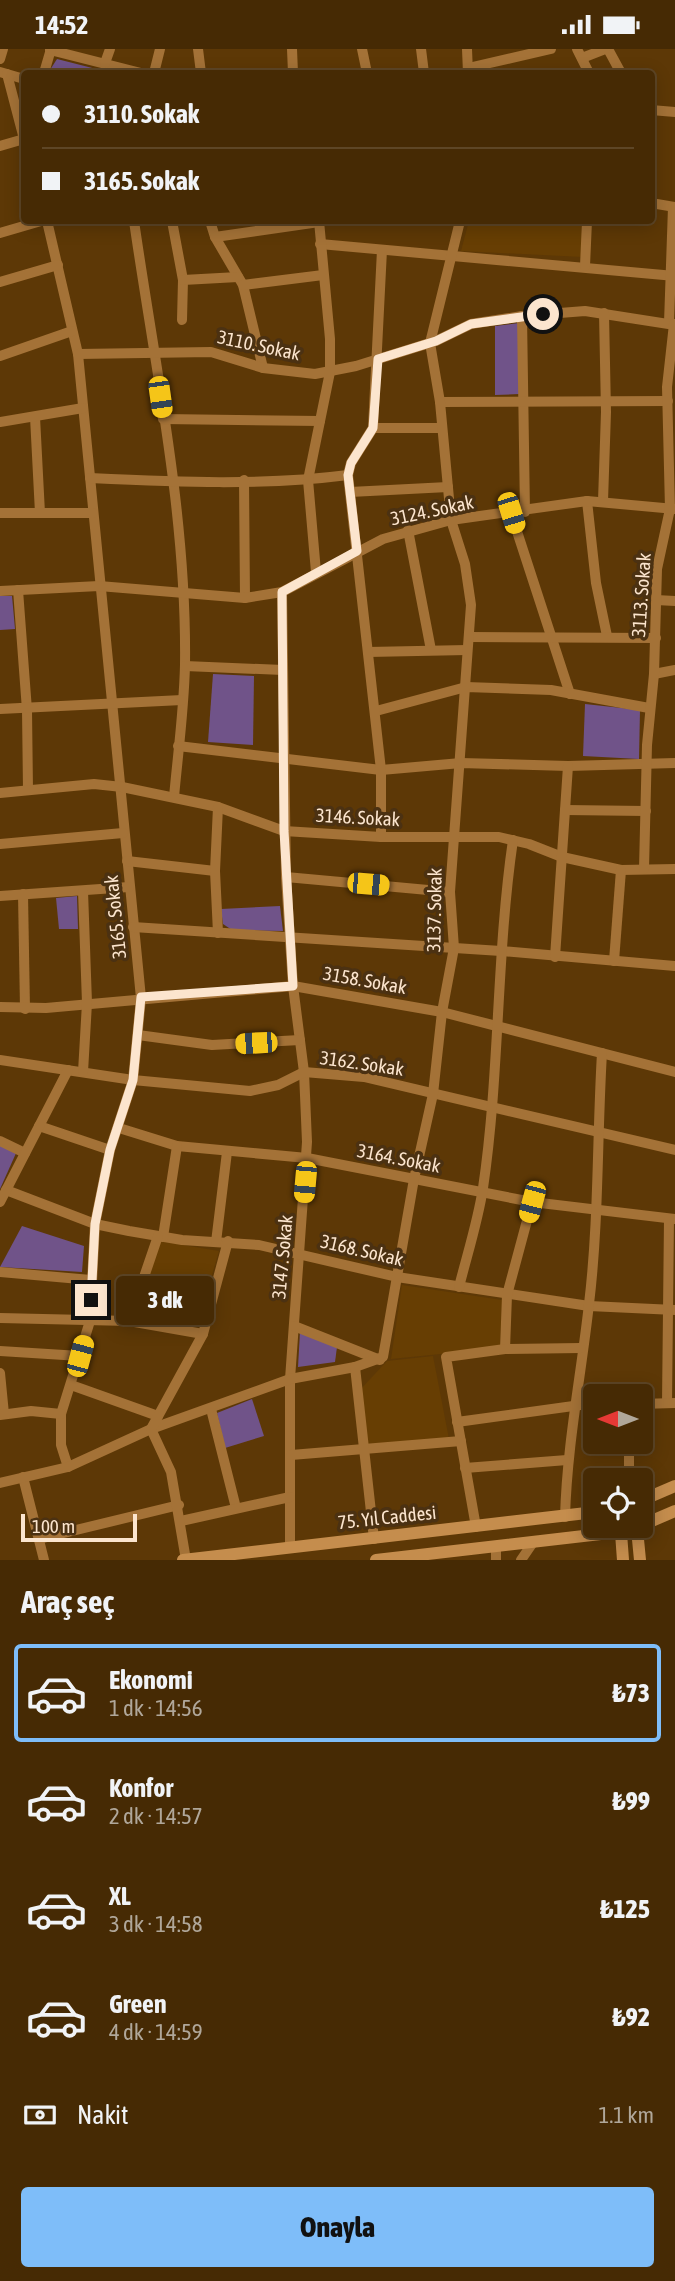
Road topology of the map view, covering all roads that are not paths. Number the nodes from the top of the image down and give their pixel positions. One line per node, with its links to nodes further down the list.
1 (3, 49): 13 (street)
2 (110, 49): 14 (street)
3 (160, 49): 17 (street)
4 (198, 49): 18 (street)
5 (292, 49): 19 (street)
6 (362, 49): 20 (street)
7 (421, 49): 21 (street)
8 (467, 49): 22 (street)
9 (551, 49): 23 (street)
10 (607, 49): 12 (street); 25 (street)
11 (51, 50): 14 (street); 15 (street)
12 (579, 53): 24 (street)
13 (0, 59)
14 (105, 63): 16 (street)
15 (45, 70)
16 (130, 70)
17 (155, 70)
18 (201, 70)
19 (293, 70)
20 (366, 70)
21 (424, 70)
22 (468, 70)
23 (472, 70)
24 (588, 70)
25 (619, 70)
26 (3, 73): 27 (street); 30 (street)
27 (21, 78)
28 (655, 110): 29 (street)
29 (675, 111)
30 (21, 130)
31 (21, 140): 32 (street)
32 (0, 146)
33 (655, 204): 34 (street)
34 (674, 207): 52 (street, 3113. Sokak)
35 (31, 224): 44 (street)
36 (48, 224): 49 (street, 3165. Sokak)
37 (134, 224): 62 (street)
38 (173, 224): 53 (street)
39 (211, 224): 45 (street)
40 (300, 224): 45 (street)
41 (319, 224): 46 (street)
42 (459, 224): 48 (street)
43 (587, 224): 50 (street)
44 (0, 233)
45 (215, 237): 54 (street)
46 (320, 244): 47 (street); 51 (street)
47 (382, 250): 48 (street); 65 (street)
48 (451, 257): 50 (street); 61 (street)
49 (58, 265): 55 (street); 60 (street, 3165. Sokak)
50 (585, 266): 52 (street)
51 (323, 275): 54 (street); 67 (street)
52 (672, 275): 59 (street, 3113. Sokak)
53 (183, 281): 54 (street); 58 (street)
54 (240, 281): 66 (street)
55 (0, 282)
56 (604, 313): 57 (street, 3110. Sokak); 59 (street, 3110. Sokak); 72 (street)
57 (522, 316): 61 (street, 3110. Sokak); 69 (street)
58 (182, 320)
59 (673, 324): 68 (street, 3113. Sokak)
60 (72, 331): 63 (street, 3165. Sokak); 64 (street)
61 (430, 343): 65 (street, 3110. Sokak); 71 (street, 3137. Sokak)
62 (153, 353): 63 (street, 3110. Sokak); 66 (street, 3110. Sokak); 75 (street)
63 (78, 354): 73 (street, 3165. Sokak)
64 (0, 356)
65 (378, 359): 67 (street, 3110. Sokak); 78 (street)
66 (263, 368): 67 (street, 3110. Sokak)
67 (330, 372): 76 (street)
68 (671, 388): 70 (street, 3113. Sokak)
69 (523, 401): 71 (street); 72 (street); 90 (street)
70 (668, 401): 72 (street); 89 (street, 3113. Sokak)
71 (440, 402): 79 (street, 3137. Sokak)
72 (606, 402): 88 (street)
73 (83, 408): 74 (street); 81 (street, 3165. Sokak)
74 (34, 417): 77 (street); 92 (street)
75 (163, 419): 76 (street); 84 (street)
76 (320, 421): 83 (street)
77 (0, 422)
78 (373, 428): 79 (street); 80 (street)
79 (442, 428): 85 (street, 3137. Sokak)
80 (348, 475): 83 (street); 86 (street)
81 (90, 478): 84 (street); 93 (street, 3165. Sokak)
82 (244, 480): 83 (street); 84 (street); 104 (street)
83 (308, 480): 98 (street)
84 (171, 481): 103 (street)
85 (449, 487): 86 (street); 95 (street, 3137. Sokak)
86 (350, 492): 97 (street)
87 (587, 501): 88 (street, 3124. Sokak); 90 (street, 3124. Sokak); 109 (street)
88 (603, 501): 89 (street, 3124. Sokak)
89 (672, 509): 105 (street, 3113. Sokak)
90 (524, 512): 94 (street, 3124. Sokak)
91 (0, 513): 92 (street)
92 (40, 513): 93 (street)
93 (93, 513): 99 (street, 3165. Sokak)
94 (511, 513): 95 (street, 3124. Sokak); 108 (street)
95 (451, 520): 96 (street, 3124. Sokak); 107 (street, 3137. Sokak)
96 (408, 530): 97 (street, 3124. Sokak); 111 (street)
97 (357, 551): 98 (street, 3124. Sokak); 113 (street)
98 (316, 572): 102 (street, 3124. Sokak)
99 (99, 586): 100 (street, 3124. Sokak); 103 (street, 3124. Sokak); 121 (street, 3165. Sokak)
100 (18, 590): 101 (street, 3124. Sokak); 124 (street)
101 (0, 591)
102 (282, 592): 104 (street, 3124. Sokak); 115 (street, 3147. Sokak)
103 (183, 594): 104 (street, 3124. Sokak); 114 (street)
104 (245, 598)
105 (656, 600): 106 (street); 110 (street, 3113. Sokak)
106 (675, 601)
107 (470, 636): 108 (street); 112 (street, 3137. Sokak)
108 (552, 636): 109 (street); 119 (street)
109 (607, 636): 110 (street)
110 (656, 638): 117 (street, 3113. Sokak)
111 (431, 650): 112 (street); 113 (street)
112 (467, 650): 118 (street, 3137. Sokak)
113 (368, 652): 125 (street)
114 (185, 666): 115 (street); 120 (street)
115 (283, 670): 127 (street, 3147. Sokak)
116 (675, 670): 117 (street)
117 (654, 674): 122 (street, 3113. Sokak)
118 (466, 687): 119 (street); 125 (street); 128 (street, 3137. Sokak)
119 (570, 694): 122 (street)
120 (182, 700): 121 (street); 126 (street)
121 (112, 706): 124 (street); 133 (street, 3165. Sokak)
122 (649, 708): 130 (street, 3113. Sokak)
123 (0, 709): 124 (street)
124 (27, 710): 134 (street)
125 (376, 711): 132 (street)
126 (178, 746): 127 (street); 136 (street)
127 (284, 759): 132 (street); 140 (street, 3147. Sokak)
128 (461, 763): 131 (street); 132 (street); 143 (street, 3137. Sokak)
129 (675, 763): 130 (street)
130 (646, 765): 131 (street); 139 (street, 3113. Sokak)
131 (568, 766): 138 (street)
132 (381, 770): 142 (street)
133 (122, 787): 134 (street, 3146. Sokak); 136 (street, 3146. Sokak); 141 (street, 3165. Sokak)
134 (28, 790): 135 (street, 3146. Sokak)
135 (0, 793)
136 (174, 797): 137 (street, 3146. Sokak)
137 (218, 807): 140 (street, 3146. Sokak); 151 (street)
138 (565, 810): 139 (street); 146 (street)
139 (646, 811): 148 (street, 3113. Sokak)
140 (284, 831): 142 (street, 3146. Sokak); 152 (street, 3147. Sokak)
141 (123, 833): 145 (street); 147 (street, 3165. Sokak)
142 (381, 837): 143 (street, 3146. Sokak)
143 (454, 838): 144 (street, 3146. Sokak); 155 (street, 3137. Sokak)
144 (513, 840): 146 (street, 3146. Sokak); 162 (street)
145 (0, 844)
146 (562, 857): 150 (street, 3146. Sokak); 163 (street)
147 (127, 862): 151 (street); 153 (street, 3165. Sokak)
148 (644, 869): 149 (street, 3146. Sokak); 150 (street, 3146. Sokak)
149 (675, 869)
150 (621, 870): 164 (street)
151 (215, 871): 159 (street)
152 (286, 877): 155 (street); 160 (street, 3147. Sokak)
153 (129, 887): 154 (street); 158 (street, 3165. Sokak)
154 (83, 891): 156 (street); 168 (street)
155 (450, 891): 161 (street, 3137. Sokak)
156 (23, 894): 157 (street); 170 (street)
157 (0, 896)
158 (134, 927): 159 (street); 167 (street, 3165. Sokak)
159 (218, 933): 160 (street)
160 (289, 937): 161 (street); 166 (street, 3147. Sokak)
161 (454, 948): 162 (street); 171 (street, 3137. Sokak)
162 (501, 951): 163 (street); 172 (street)
163 (555, 957): 164 (street)
164 (614, 961): 165 (street)
165 (675, 966)
166 (293, 986): 167 (street, 3158. Sokak); 171 (street, 3158. Sokak); 174 (street, 3147. Sokak)
167 (141, 997): 168 (street, 3158. Sokak); 173 (street, 3165. Sokak)
168 (87, 1003): 170 (street, 3158. Sokak); 178 (street)
169 (0, 1007): 170 (street, 3158. Sokak)
170 (25, 1009)
171 (442, 1012): 172 (street, 3158. Sokak); 182 (street, 3137. Sokak)
172 (497, 1026): 175 (street, 3158. Sokak); 183 (street)
173 (138, 1035): 174 (street); 181 (street, 3165. Sokak)
174 (300, 1040): 179 (street, 3147. Sokak)
175 (602, 1052): 180 (street, 3158. Sokak); 186 (street)
176 (0, 1060): 177 (street, 3162. Sokak)
177 (68, 1070): 178 (street, 3162. Sokak); 184 (street)
178 (83, 1072): 181 (street, 3162. Sokak)
179 (304, 1072): 181 (street, 3162. Sokak); 182 (street, 3162. Sokak); 193 (street, 3147. Sokak)
180 (675, 1072)
181 (133, 1080): 185 (street, 3165. Sokak)
182 (433, 1094): 183 (street, 3162. Sokak); 194 (street, 3137. Sokak)
183 (493, 1108): 186 (street, 3162. Sokak); 196 (street)
184 (39, 1126): 189 (street); 192 (street)
185 (119, 1128): 188 (street, 3164. Sokak); 189 (street, 3165. Sokak)
186 (598, 1131): 190 (street, 3162. Sokak); 199 (street)
187 (0, 1141): 192 (street)
188 (177, 1146): 191 (street, 3164. Sokak); 202 (street)
189 (110, 1150): 201 (street, 3165. Sokak)
190 (675, 1150)
191 (228, 1152): 193 (street, 3164. Sokak); 204 (street)
192 (25, 1153): 195 (street)
193 (307, 1158): 194 (street, 3164. Sokak); 205 (street, 3147. Sokak)
194 (414, 1178): 196 (street, 3164. Sokak); 207 (street, 3137. Sokak)
195 (6, 1190): 197 (street); 201 (street, 3168. Sokak)
196 (483, 1191): 198 (street, 3164. Sokak); 209 (street)
197 (0, 1202)
198 (532, 1202): 199 (street, 3164. Sokak); 210 (street)
199 (597, 1212): 200 (street, 3164. Sokak); 211 (street)
200 (672, 1219): 212 (street)
201 (95, 1224): 202 (street, 3168. Sokak); 208 (street, 3165. Sokak)
202 (160, 1237): 204 (street, 3168. Sokak); 215 (street)
203 (229, 1241): 204 (street, 3168. Sokak); 205 (street, 3168. Sokak); 217 (street)
204 (215, 1242)
205 (300, 1254): 207 (street, 3168. Sokak); 216 (street, 3147. Sokak)
206 (0, 1272): 208 (street)
207 (397, 1277): 209 (street, 3168. Sokak); 222 (street, 3137. Sokak)
208 (92, 1280): 214 (street, 3165. Sokak)
209 (458, 1287): 210 (street, 3168. Sokak)
210 (507, 1295): 211 (street, 3168. Sokak); 219 (street)
211 (589, 1307): 212 (street, 3168. Sokak); 218 (street)
212 (671, 1310): 227 (street)
213 (0, 1318): 214 (street)
214 (90, 1321): 215 (street); 221 (street, 3165. Sokak)
215 (129, 1321): 217 (street)
216 (294, 1326): 222 (street); 225 (street, 3147. Sokak)
217 (203, 1334): 234 (street)
218 (581, 1348): 219 (street); 228 (street)
219 (505, 1349): 235 (street)
220 (0, 1351): 221 (street)
221 (80, 1356): 226 (street, 3165. Sokak)
222 (380, 1360): 223 (street)
223 (355, 1367): 225 (street); 238 (street)
224 (0, 1373): 232 (street)
225 (290, 1379): 231 (street); 239 (street, 3147. Sokak)
226 (71, 1385): 233 (street, 3165. Sokak); 234 (street)
227 (671, 1403): 230 (street)
228 (574, 1404): 229 (street); 235 (street); 240 (street)
229 (583, 1404)
230 (653, 1404)
231 (211, 1409): 236 (street); 249 (street)
232 (2, 1414): 233 (street)
233 (61, 1414): 241 (street, 3165. Sokak)
234 (158, 1416): 236 (street)
235 (457, 1422): 237 (street)
236 (151, 1429): 241 (street); 248 (street)
237 (461, 1441): 238 (street); 242 (street)
238 (362, 1449): 239 (street); 260 (street)
239 (290, 1455): 247 (street, 3147. Sokak)
240 (566, 1459): 242 (street); 252 (street)
241 (68, 1467): 243 (street)
242 (465, 1468): 255 (street)
243 (23, 1477): 244 (street); 259 (street)
244 (2, 1480)
245 (675, 1486): 246 (main road)
246 (653, 1495)
247 (290, 1496): 249 (street); 262 (street, 3147. Sokak)
248 (178, 1505): 254 (street); 259 (street)
249 (236, 1508): 254 (street)
250 (675, 1511): 253 (main road)
251 (583, 1515): 252 (main road, 75. Yıl Caddesi)
252 (565, 1517): 255 (main road, 75. Yıl Caddesi)
253 (653, 1520)
254 (181, 1521): 266 (street)
255 (476, 1527): 260 (main road, 75. Yıl Caddesi)
256 (583, 1536): 261 (main road)
257 (619, 1538): 269 (main road)
258 (639, 1538): 270 (main road)
259 (39, 1539): 265 (street)
260 (374, 1539): 262 (main road, 75. Yıl Caddesi)
261 (531, 1544): 263 (main road); 268 (street)
262 (290, 1548): 266 (main road, 75. Yıl Caddesi)
263 (496, 1553): 264 (main road)
264 (400, 1559): 267 (main road)
265 (44, 1560)
266 (184, 1560)
267 (376, 1560)
268 (522, 1560)
269 (623, 1560)
270 (640, 1560)

